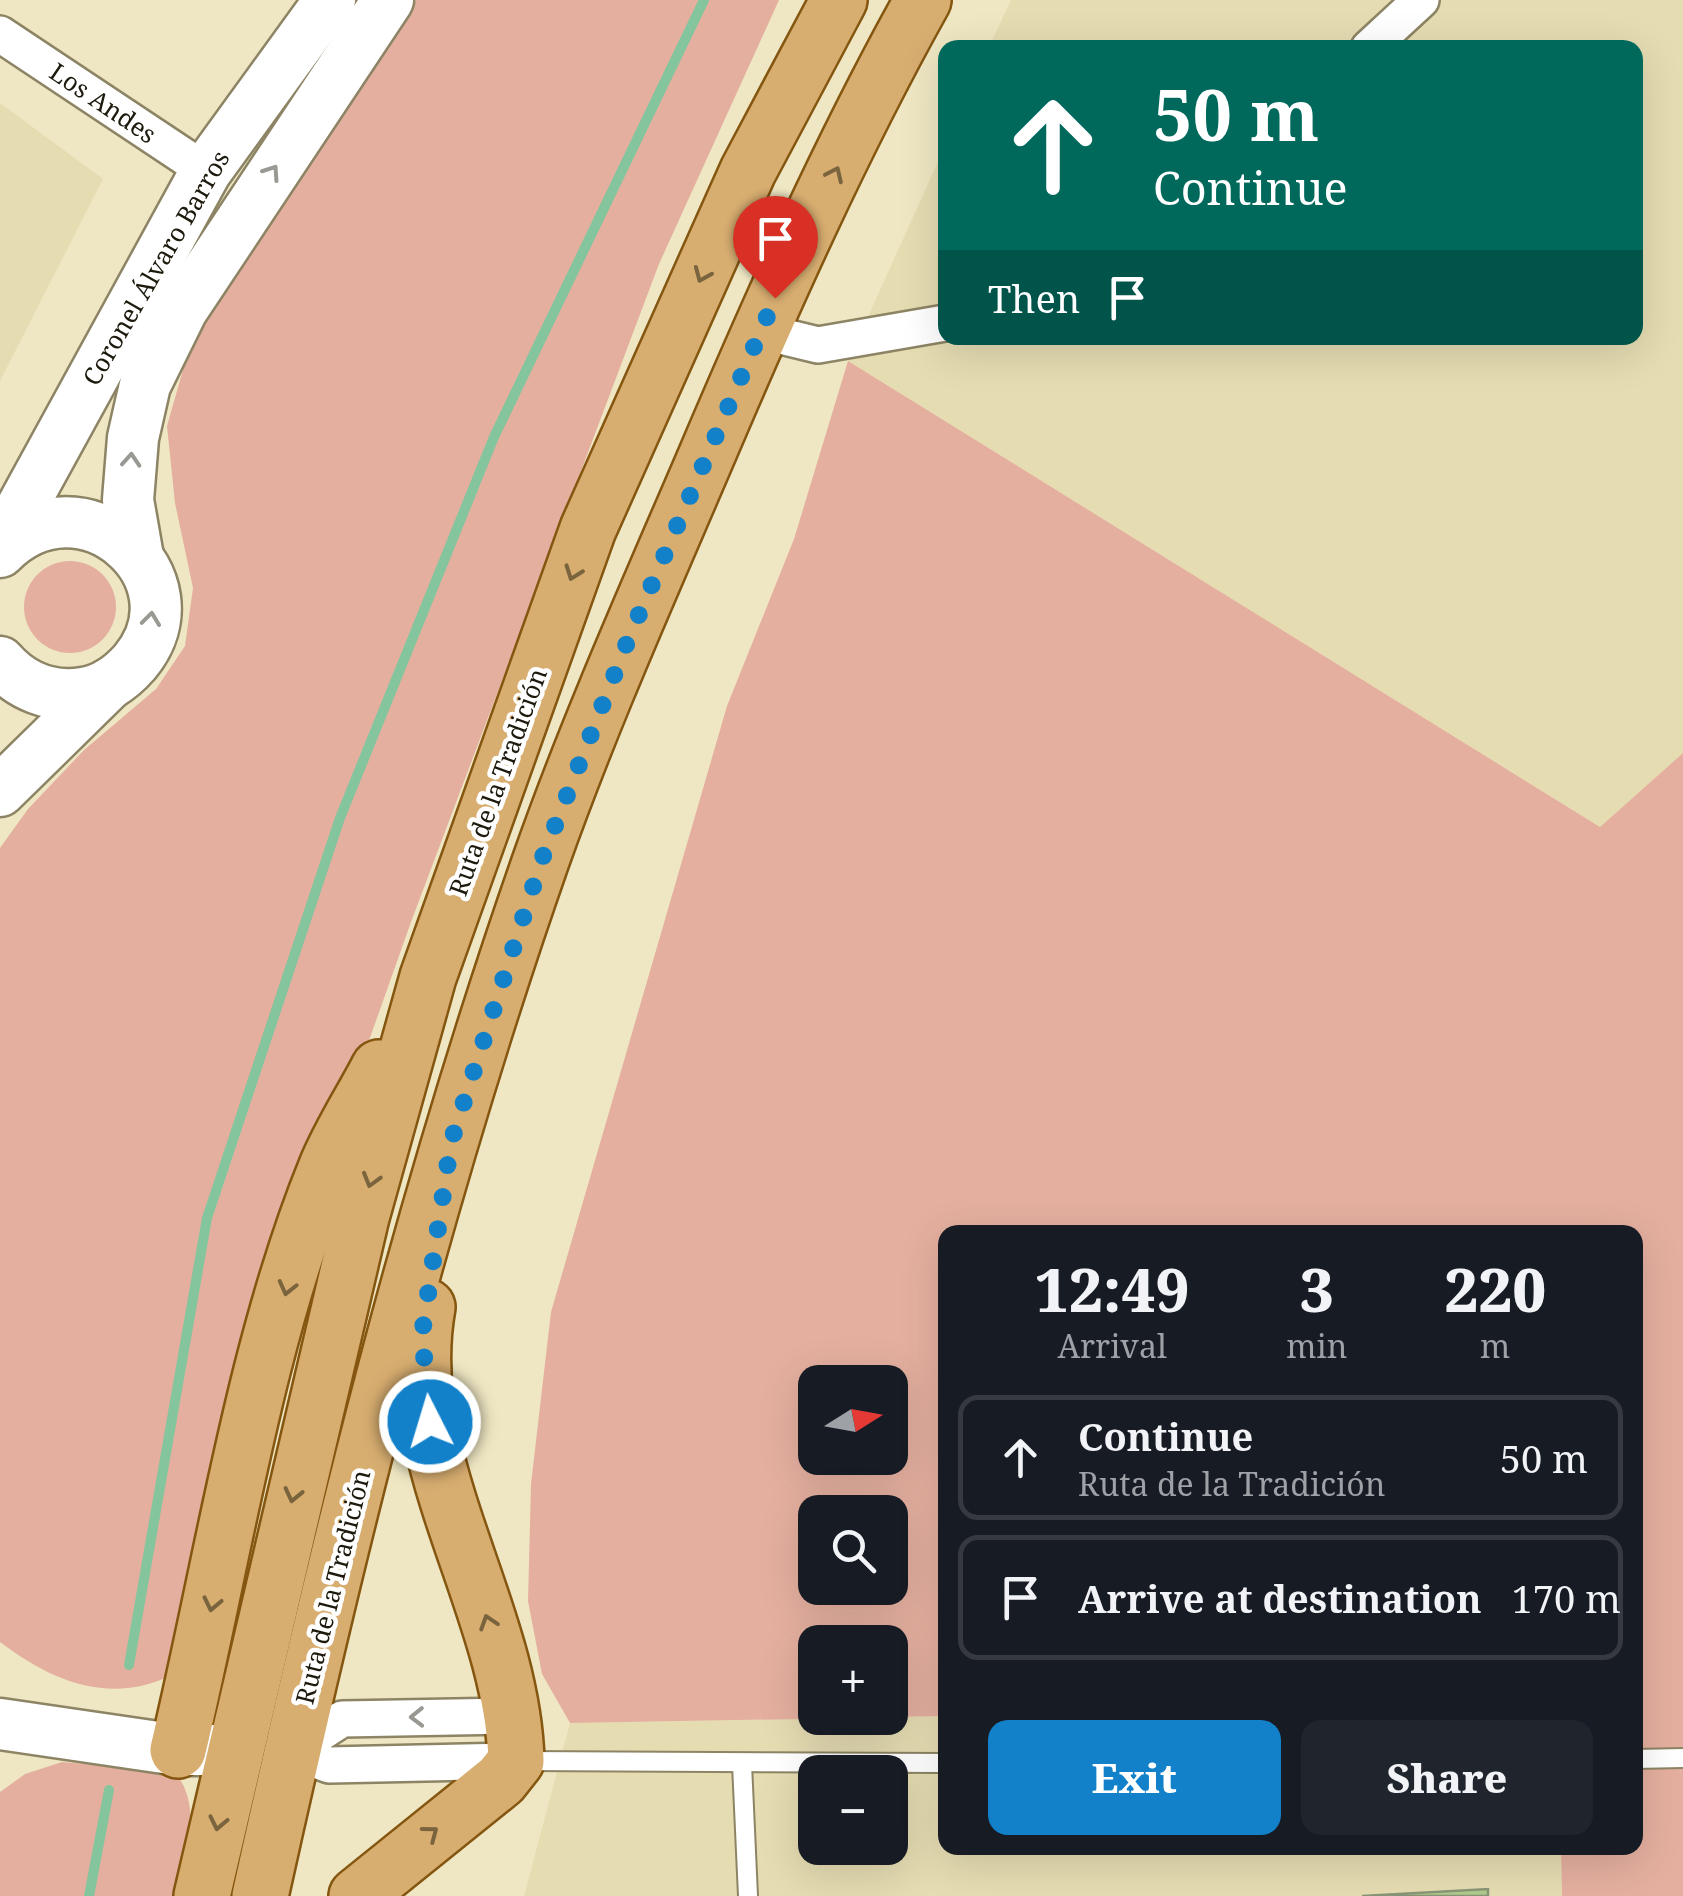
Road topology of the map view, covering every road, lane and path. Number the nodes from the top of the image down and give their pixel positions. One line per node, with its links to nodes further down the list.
1 (330, 0): 8 (main road, Coronel Álvaro Barros)
2 (388, 0): 12 (main road, one-way to 2)
3 (839, 0): 16 (main road, Ruta de la Tradición, one-way to 16)
4 (924, 0): 10 (main road, Ruta de la Tradición, one-way to 4)
5 (1421, 0): 7 (street)
6 (0, 34): 8 (street, Los Andes)
7 (1378, 40)
8 (206, 171): 11 (main road, Coronel Álvaro Barros)
9 (938, 324): 10 (street)
10 (760, 330): 17 (main road, Ruta de la Tradición)
11 (0, 549): 12 (main road)
12 (138, 557): 14 (main road, one-way to 12)
13 (0, 662): 14 (main road)
14 (108, 684): 15 (main road)
15 (0, 790)
16 (428, 977): 20 (main road, one-way to 20); 21 (main road, Ruta de la Tradición, one-way to 21)
17 (451, 1142): 19 (main road, one-way to 17); 22 (main road, Ruta de la Tradición)
18 (0, 1724): 20 (main road)
19 (515, 1738): 22 (street); 26 (lane); 29 (main road, one-way to 19)
20 (178, 1750): 21 (main road)
21 (234, 1750): 22 (main road); 27 (main road, Ruta de la Tradición, one-way to 27)
22 (292, 1751): 28 (main road, Ruta de la Tradición)
23 (1683, 1758): 24 (lane)
24 (1643, 1759)
25 (938, 1763): 26 (lane)
26 (742, 1764): 30 (lane)
27 (202, 1896)
28 (260, 1896)
29 (357, 1896)
30 (748, 1896)

